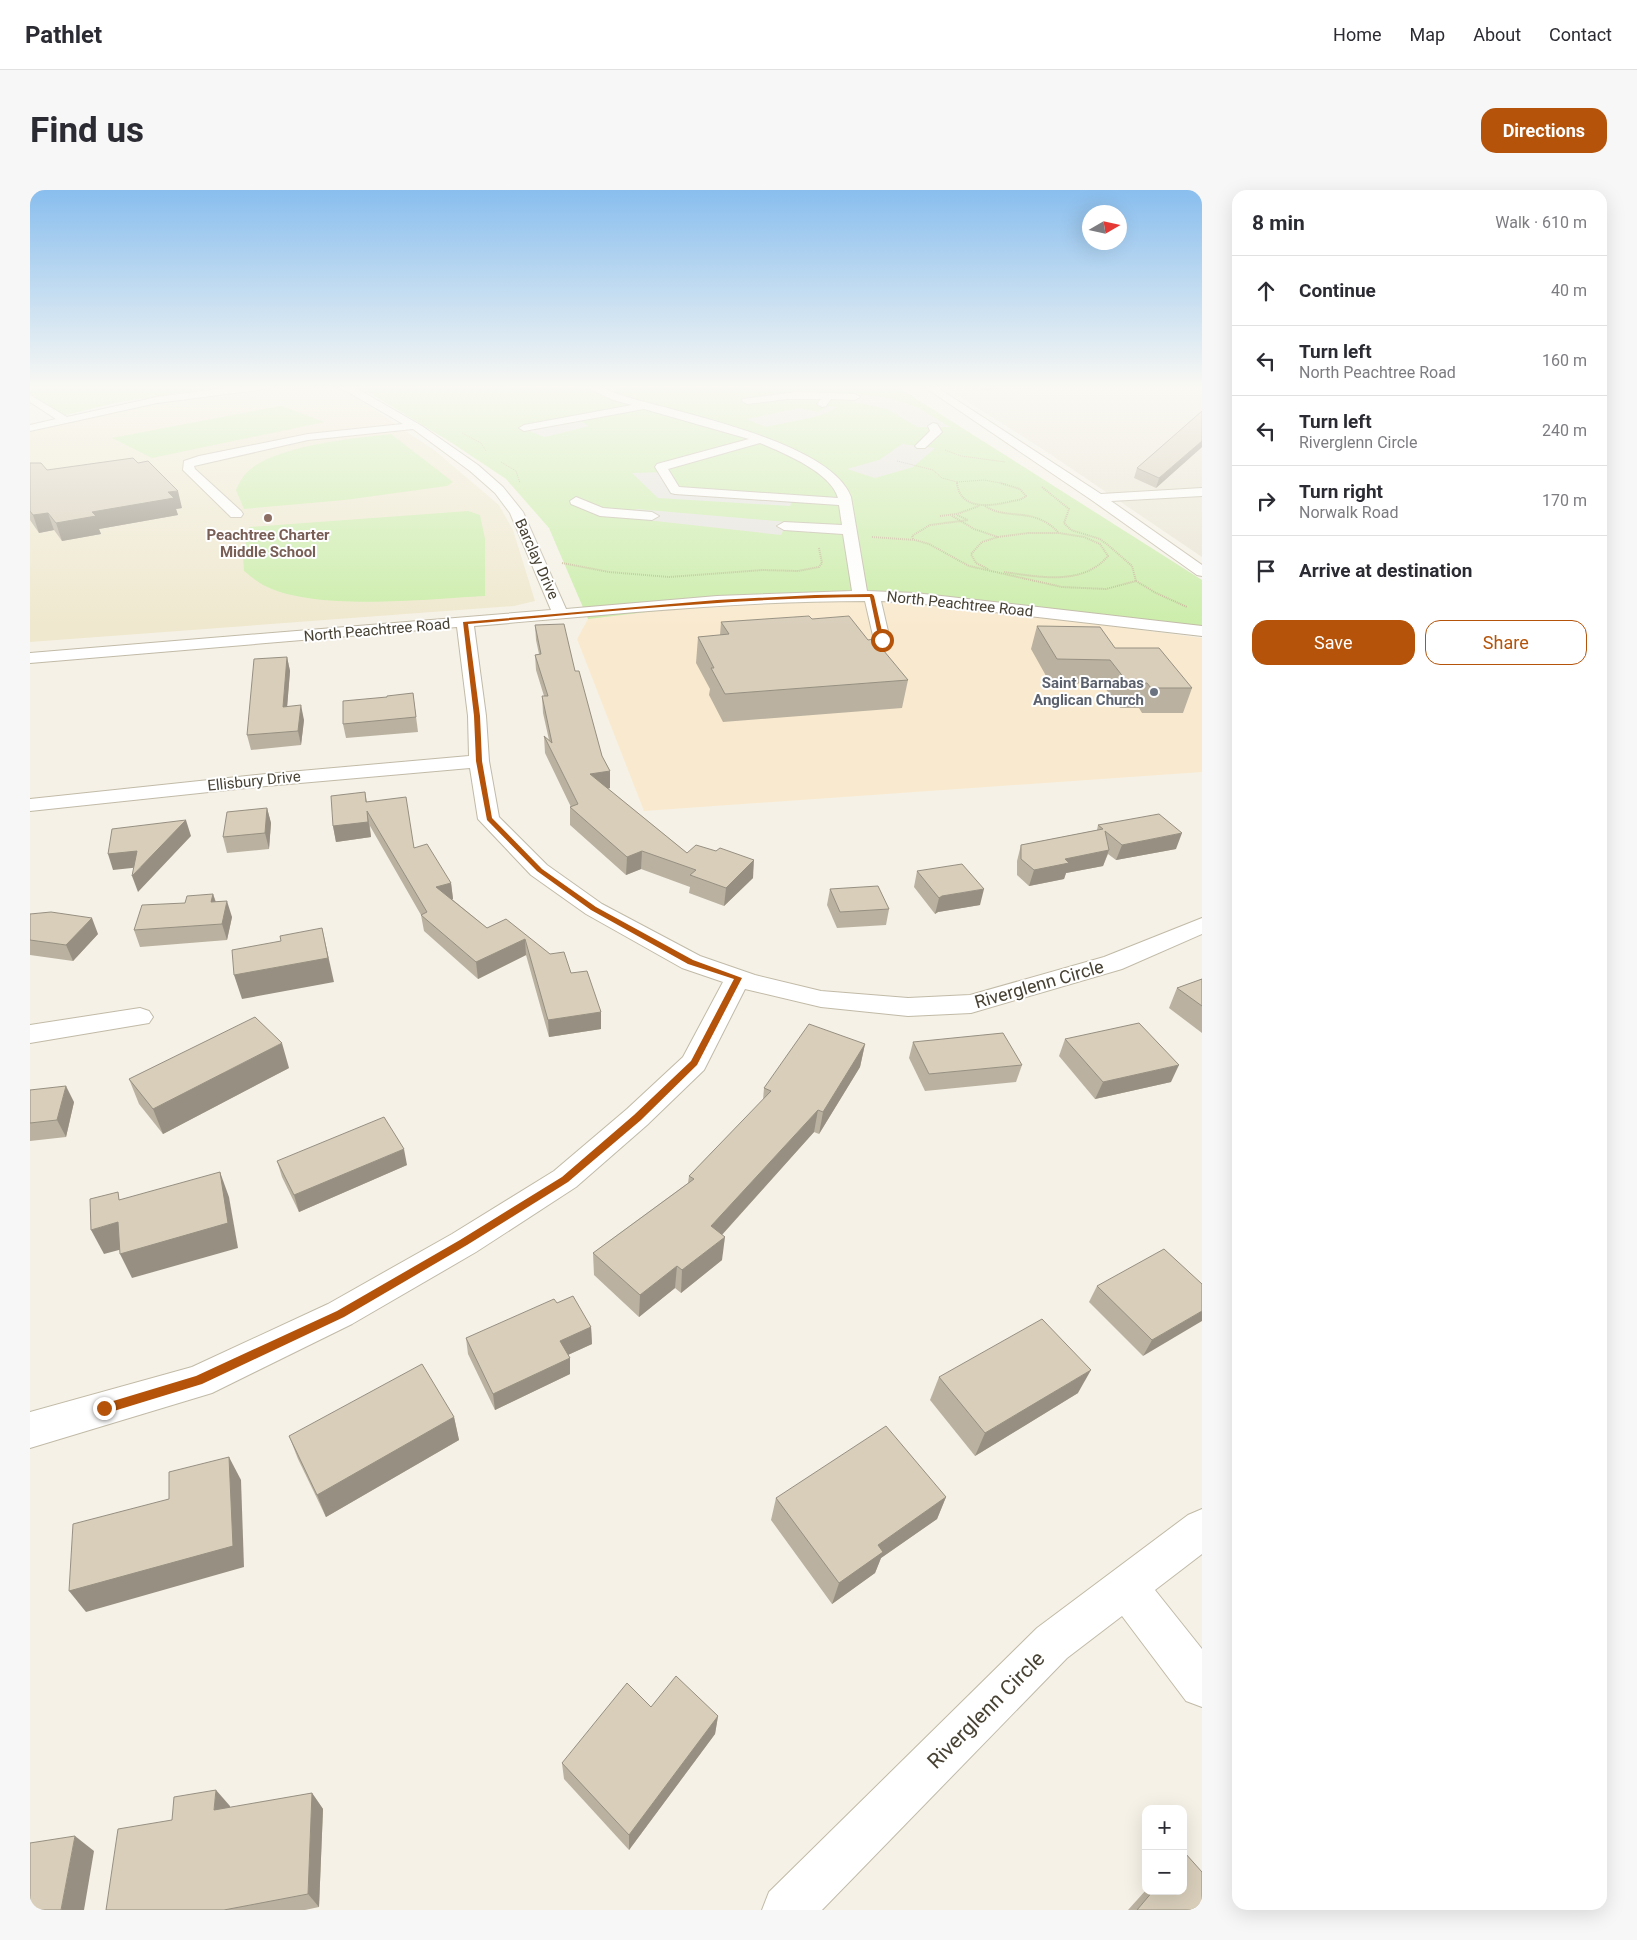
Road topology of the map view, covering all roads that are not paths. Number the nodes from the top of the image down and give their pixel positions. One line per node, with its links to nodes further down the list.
1 (188, 466): 12 (street)
2 (472, 466): 19 (street, Barclay Drive)
3 (664, 466): 11 (street)
4 (816, 466): 7 (street)
5 (1050, 466): 9 (street)
6 (843, 475): 7 (street)
7 (828, 476): 11 (street)
8 (1202, 492): 9 (street)
9 (1098, 498): 16 (street)
10 (576, 501): 13 (street)
11 (845, 502): 15 (street)
12 (236, 514)
13 (652, 516)
14 (784, 526): 15 (street)
15 (850, 530): 17 (street)
16 (1202, 572)
17 (866, 596): 18 (street, North Peachtree Road); 22 (street); 23 (street, North Peachtree Road)
18 (646, 607): 19 (street, North Peachtree Road); 21 (street)
19 (561, 615): 20 (street, North Peachtree Road)
20 (465, 623): 24 (street, North Peachtree Road); 25 (street, Riverglenn Circle)
21 (656, 625)
22 (874, 630)
23 (1202, 631)
24 (30, 658)
25 (479, 761): 26 (street, Ellisbury Drive); 28 (street, Riverglenn Circle)
26 (30, 805)
27 (1202, 925): 28 (street, Riverglenn Circle)
28 (738, 978): 31 (street)
29 (140, 1017): 30 (street)
30 (30, 1034)
31 (30, 1430)
32 (1202, 1529): 33 (street, Riverglenn Circle)
33 (1126, 1588): 34 (street); 35 (street, Riverglenn Circle)
34 (1202, 1685)
35 (787, 1910)

